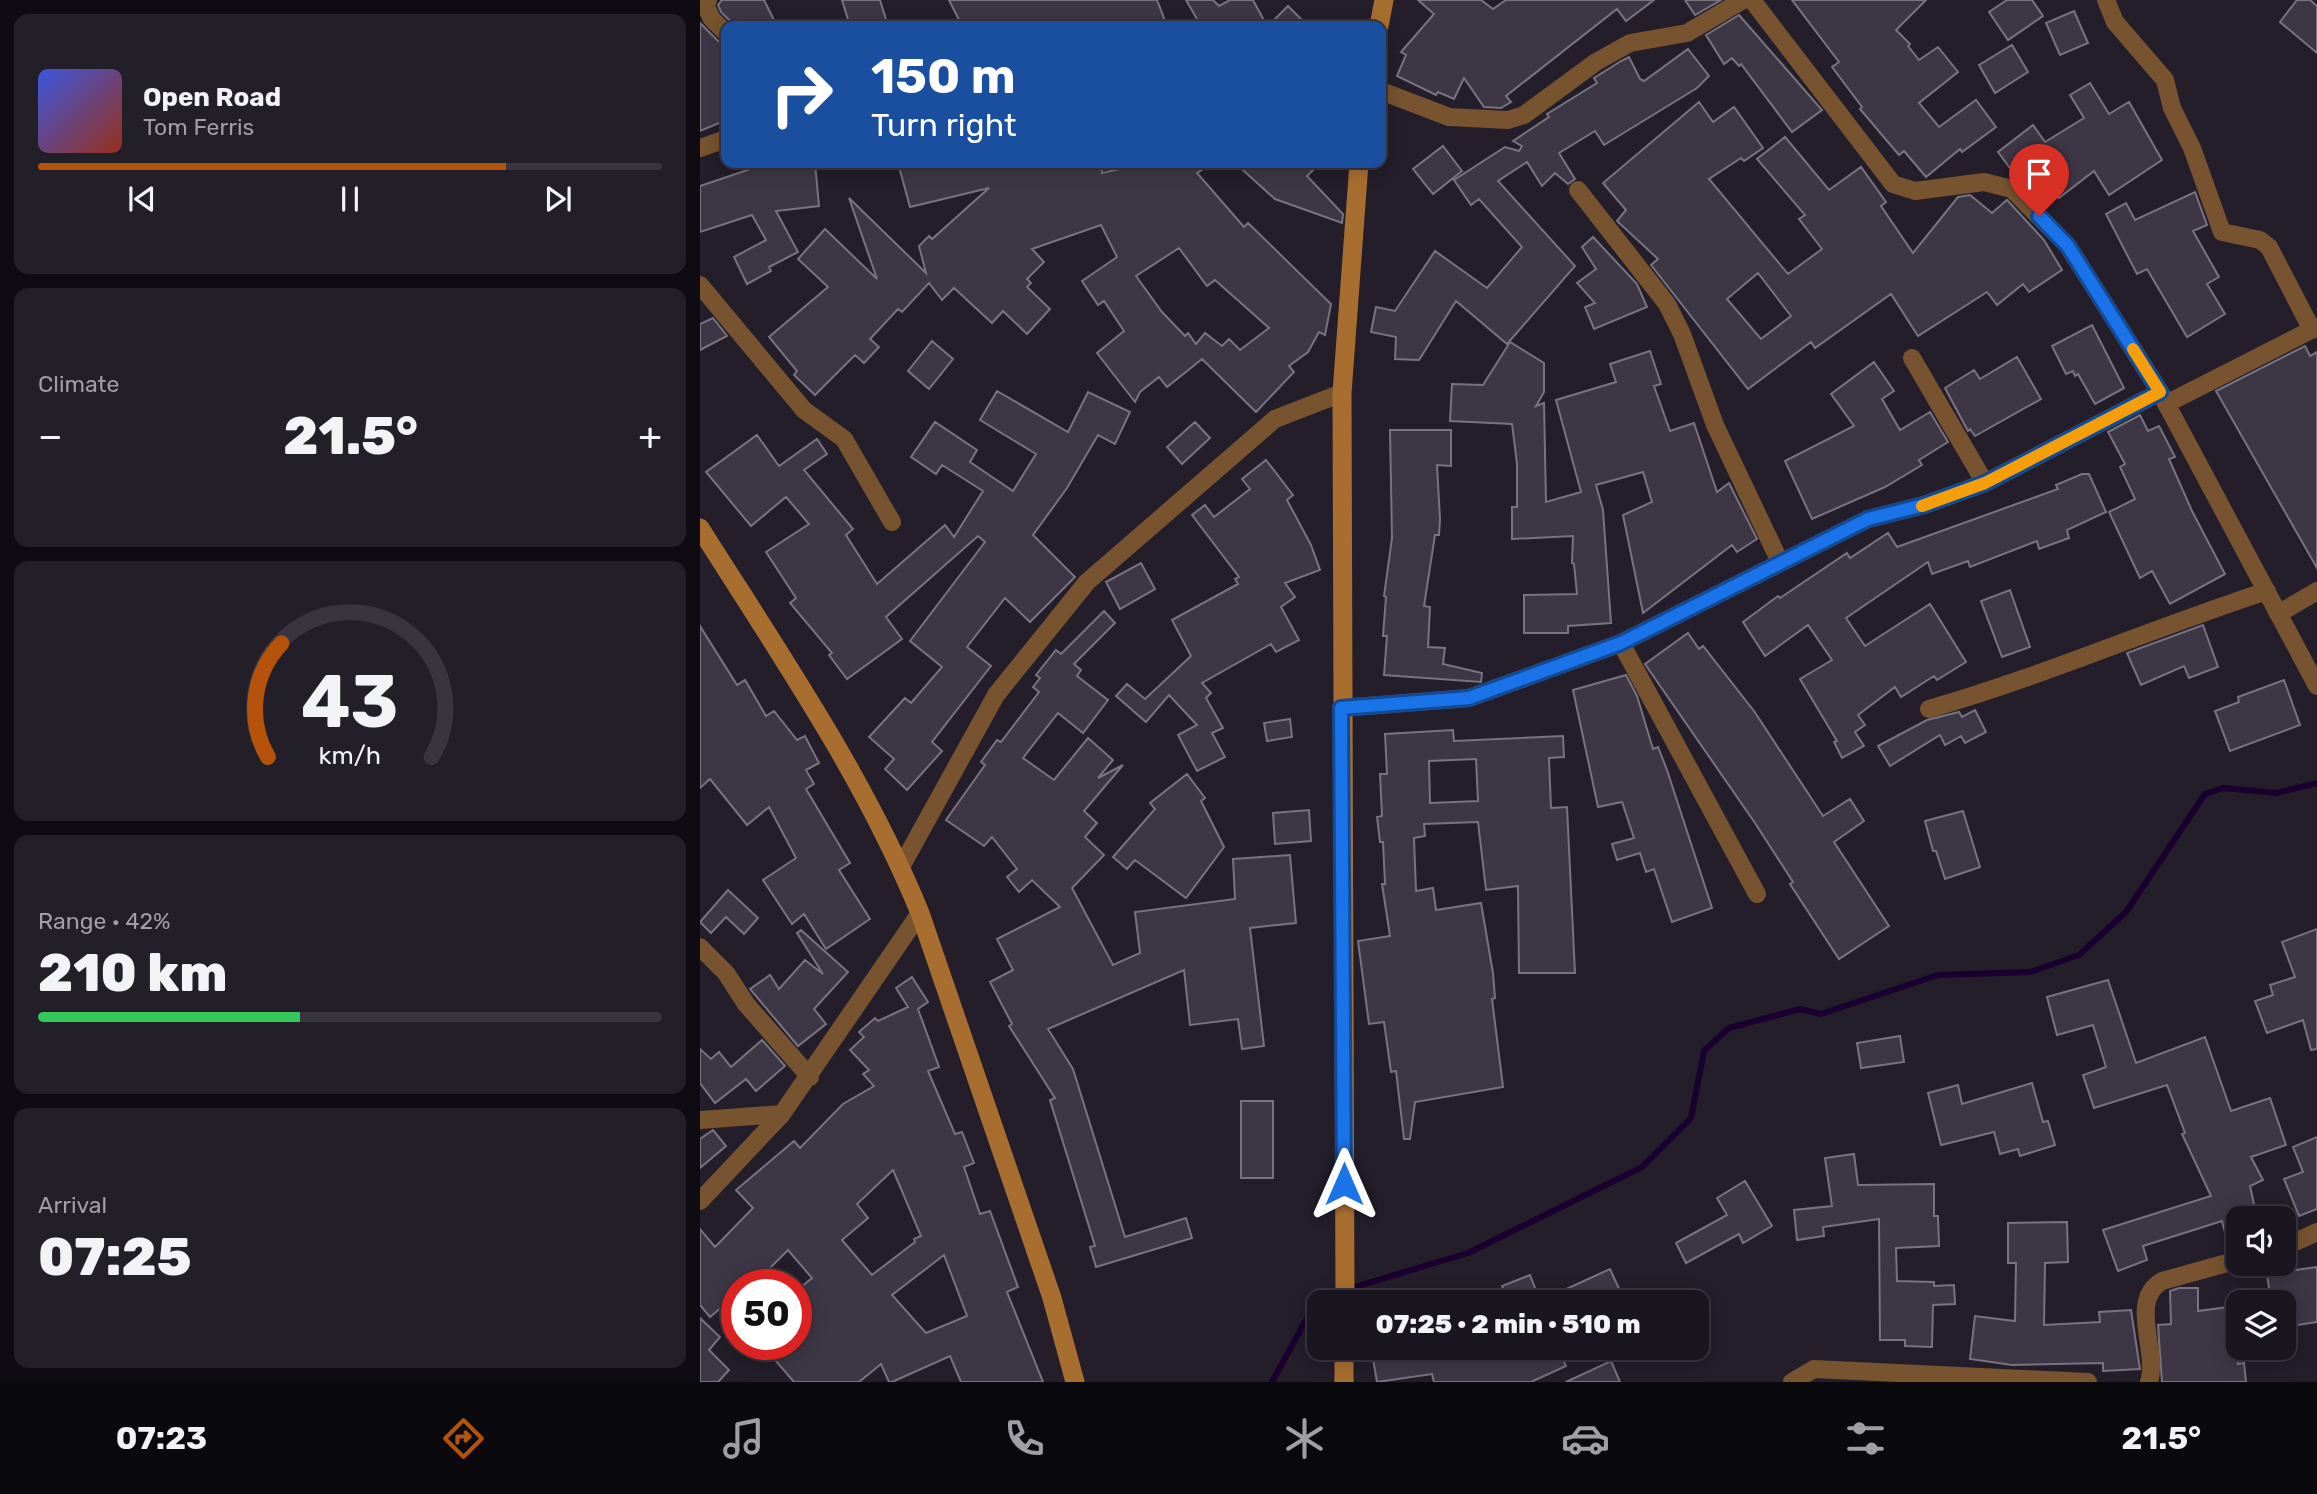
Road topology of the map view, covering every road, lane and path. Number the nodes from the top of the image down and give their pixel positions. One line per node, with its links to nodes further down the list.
1 (708, 0): 7 (street)
2 (1384, 0): 6 (main road)
3 (1743, 0): 8 (street)
4 (1752, 0): 17 (street)
5 (2106, 0): 14 (street)
6 (1380, 21)
7 (721, 28)
8 (1386, 93)
9 (721, 141): 10 (street)
10 (700, 148)
11 (1359, 168): 16 (main road)
12 (1578, 190): 21 (street)
13 (700, 285): 19 (street)
14 (2315, 328): 17 (street)
15 (1912, 358): 18 (street)
16 (1342, 393): 27 (main road); 29 (street)
17 (2163, 398): 18 (street); 22 (street)
18 (1985, 483): 21 (street)
19 (892, 522)
20 (700, 528): 29 (main road)
21 (1780, 562): 25 (street)
22 (2266, 591): 24 (street); 28 (street)
23 (2317, 591): 24 (street)
24 (2278, 614): 26 (street)
25 (1621, 643): 27 (street); 30 (street)
26 (2317, 686)
27 (1341, 708): 40 (main road)
28 (1929, 709)
29 (901, 867): 31 (main road)
30 (1757, 894)
31 (920, 913): 33 (street); 43 (main road)
32 (700, 947): 33 (street)
33 (810, 1077): 34 (street)
34 (782, 1114): 35 (street); 36 (street)
35 (700, 1120)
36 (700, 1200)
37 (2317, 1232): 38 (street)
38 (2296, 1242)
39 (2226, 1263): 47 (street)
40 (1345, 1290)
41 (1344, 1360): 44 (main road)
42 (2001, 1380): 45 (street); 46 (street)
43 (1075, 1382)
44 (1344, 1382)
45 (1792, 1382)
46 (2088, 1382)
47 (2149, 1382)

